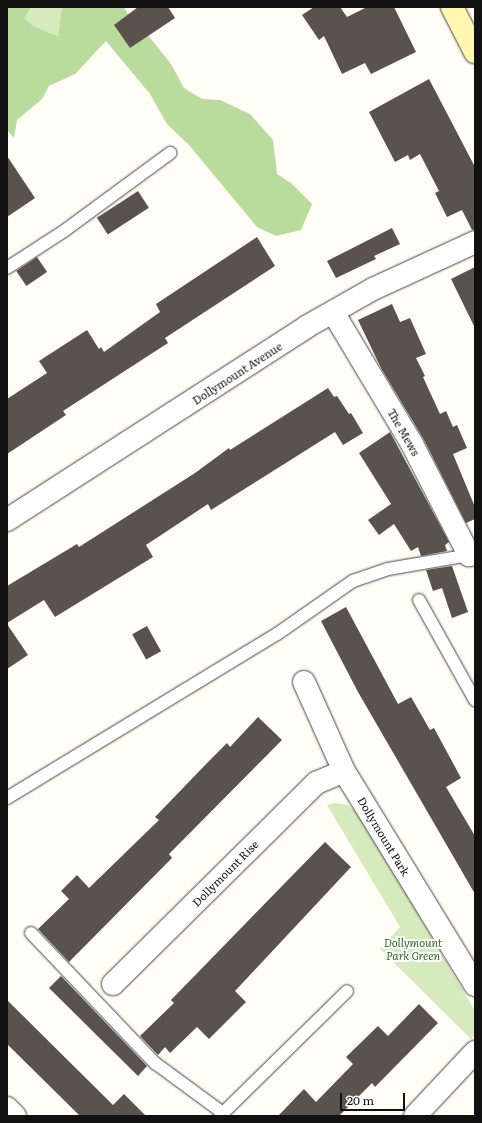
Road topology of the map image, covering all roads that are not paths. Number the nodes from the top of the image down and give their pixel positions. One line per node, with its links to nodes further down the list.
1 (452, 7): 2 (main road)
2 (475, 52)
3 (170, 153): 5 (lane)
4 (475, 242): 6 (street, Dollymount Avenue)
5 (7, 268)
6 (333, 312): 7 (street, Dollymount Avenue); 8 (street, The Mews)
7 (7, 520)
8 (472, 554): 13 (lane)
9 (419, 600): 11 (lane)
10 (304, 682): 12 (street, Dollymount Park)
11 (475, 700)
12 (344, 772): 15 (street, Dollymount Rise); 16 (street, Dollymount Park)
13 (7, 798)
14 (31, 933): 20 (lane)
15 (113, 984)
16 (475, 985)
17 (347, 990): 20 (lane)
18 (475, 1052): 22 (street)
19 (7, 1108): 21 (street)
20 (222, 1115)
21 (15, 1116)
22 (415, 1116)

